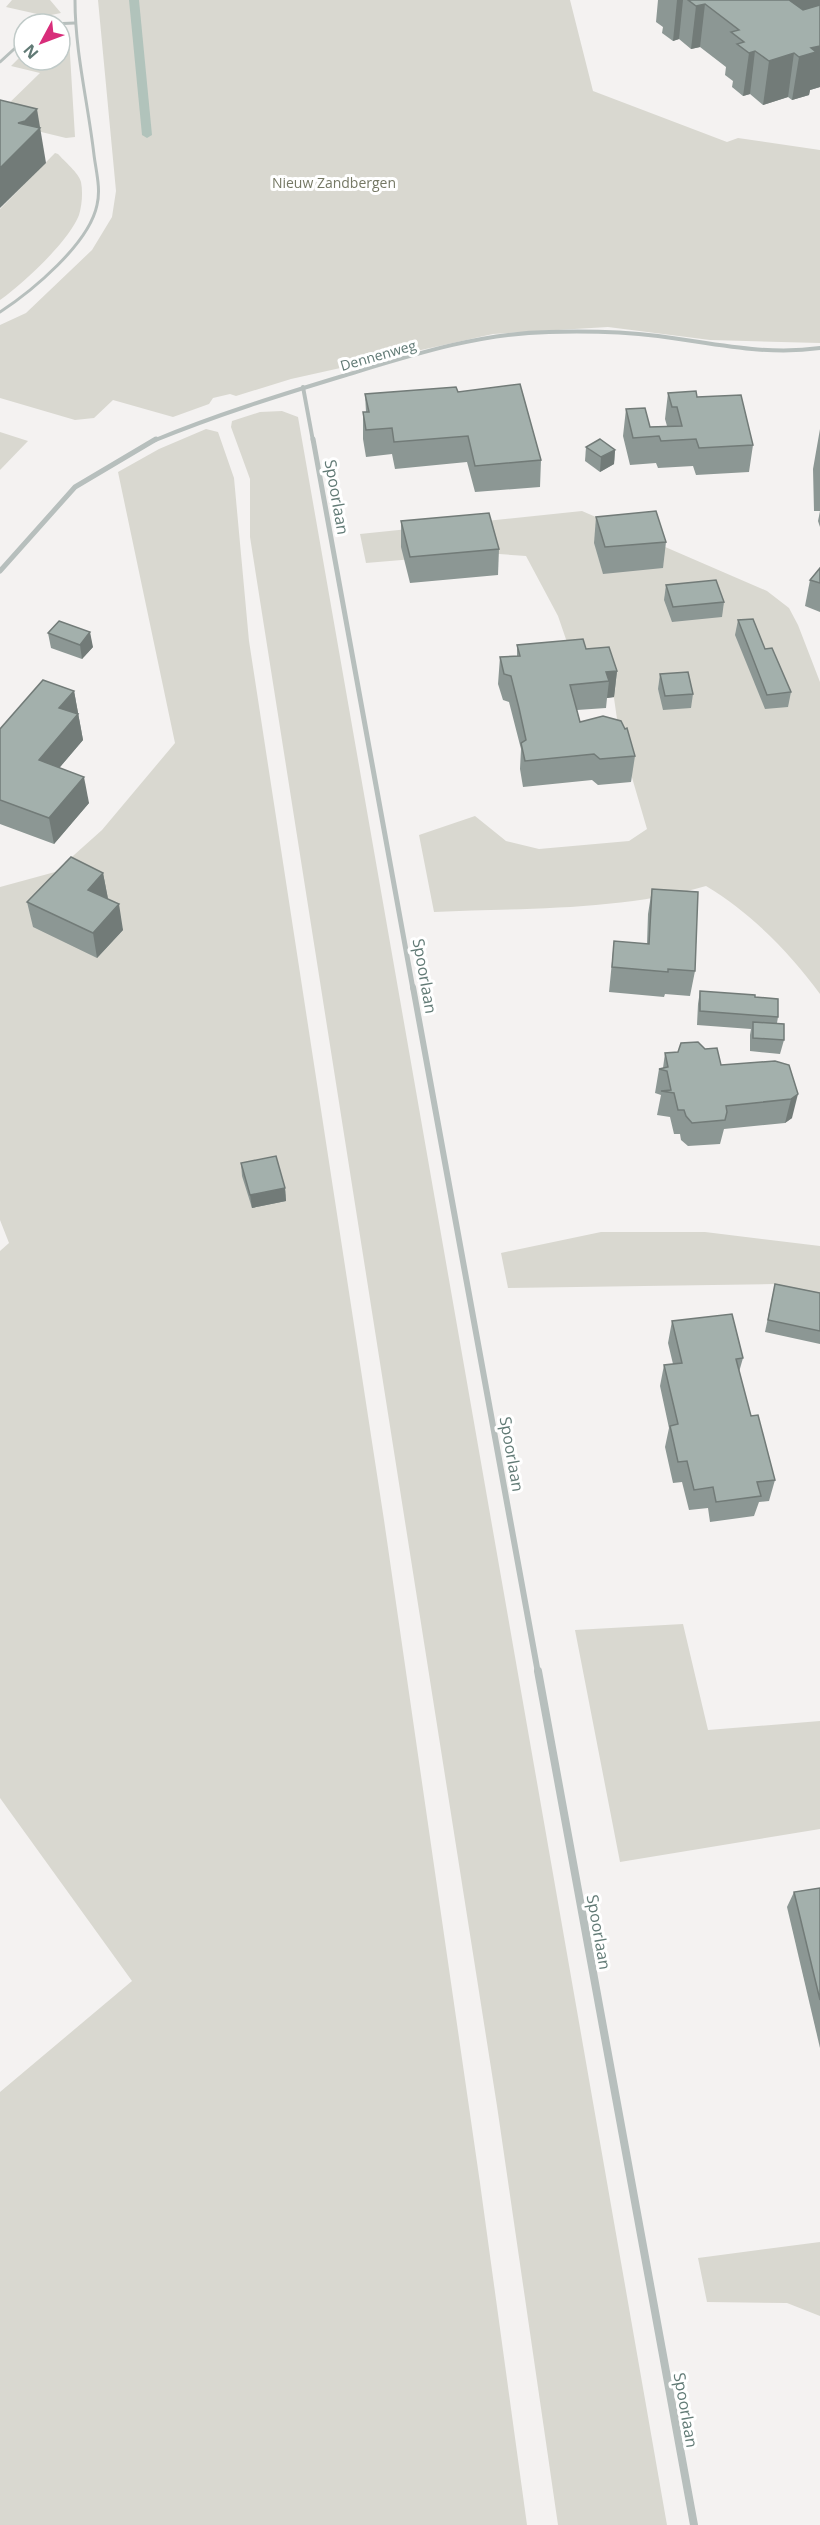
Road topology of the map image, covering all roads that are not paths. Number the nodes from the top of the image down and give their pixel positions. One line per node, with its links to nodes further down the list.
1 (75, 0): 3 (lane)
2 (72, 23): 3 (lane)
3 (75, 23): 6 (lane)
4 (12, 51): 5 (lane)
5 (0, 62)
6 (0, 312)
7 (820, 348): 8 (street, Dennenweg)
8 (303, 387): 9 (street, Dennenweg); 10 (street, Spoorlaan)
9 (0, 572)
10 (694, 2525)

